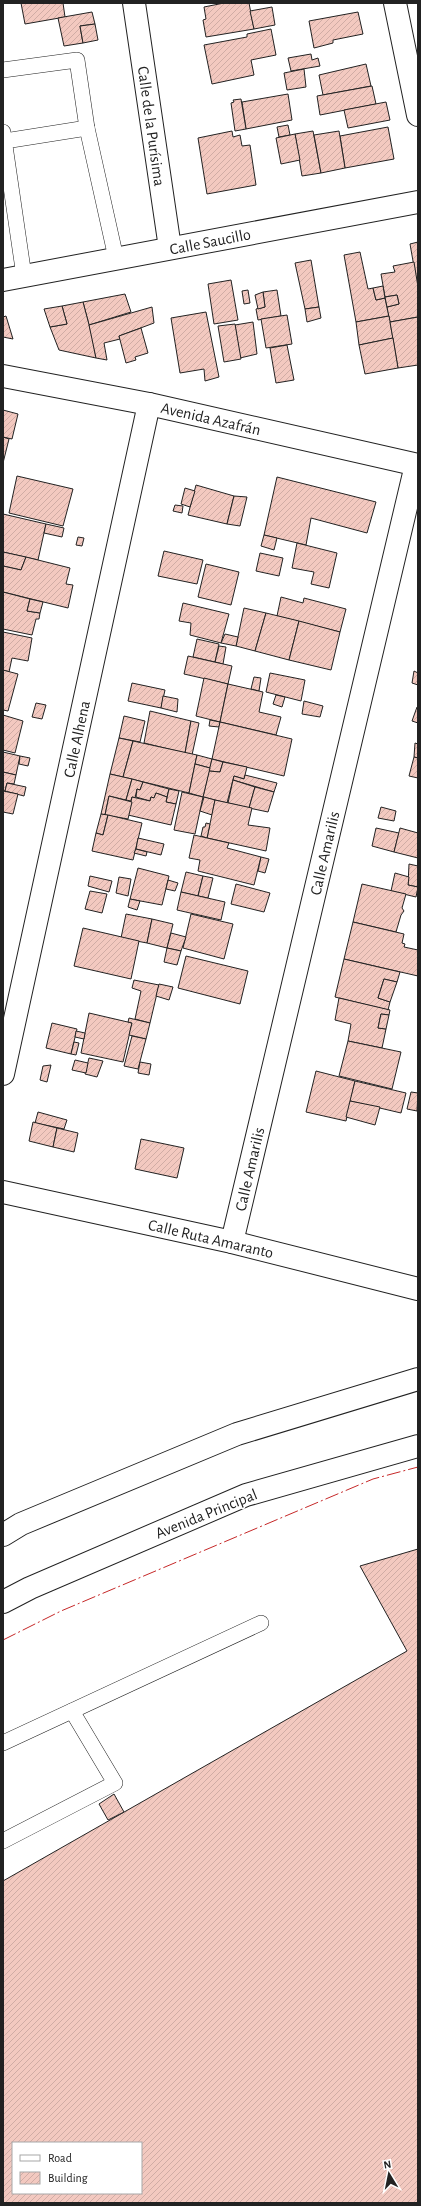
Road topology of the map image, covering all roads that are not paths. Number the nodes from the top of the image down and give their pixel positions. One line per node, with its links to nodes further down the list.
1 (134, 3): 8 (street, Calle de la Purísima)
2 (395, 3): 4 (street)
3 (3, 70): 5 (lane)
4 (418, 115)
5 (87, 128): 6 (lane); 9 (lane)
6 (4, 137): 10 (lane)
7 (418, 202): 8 (street, Calle Saucillo)
8 (170, 248): 9 (street, Calle Saucillo)
9 (116, 258): 10 (street, Calle Saucillo)
10 (13, 278)
11 (3, 376): 12 (street, Avenida Azafrán)
12 (149, 404): 13 (street, Avenida Azafrán); 14 (street, Calle Alhena)
13 (417, 465): 16 (street, Calle Amarilis)
14 (3, 1074)
15 (3, 1192): 16 (street, Calle Ruta Amaranto)
16 (232, 1242): 17 (street, Calle Ruta Amaranto)
17 (418, 1288)
18 (418, 1380): 20 (street)
19 (418, 1446): 21 (street, Avenida Principal)
20 (3, 1535)
21 (3, 1602)
22 (261, 1623): 23 (lane)
23 (72, 1711): 24 (lane); 25 (lane)
24 (3, 1743)
25 (3, 1841)

